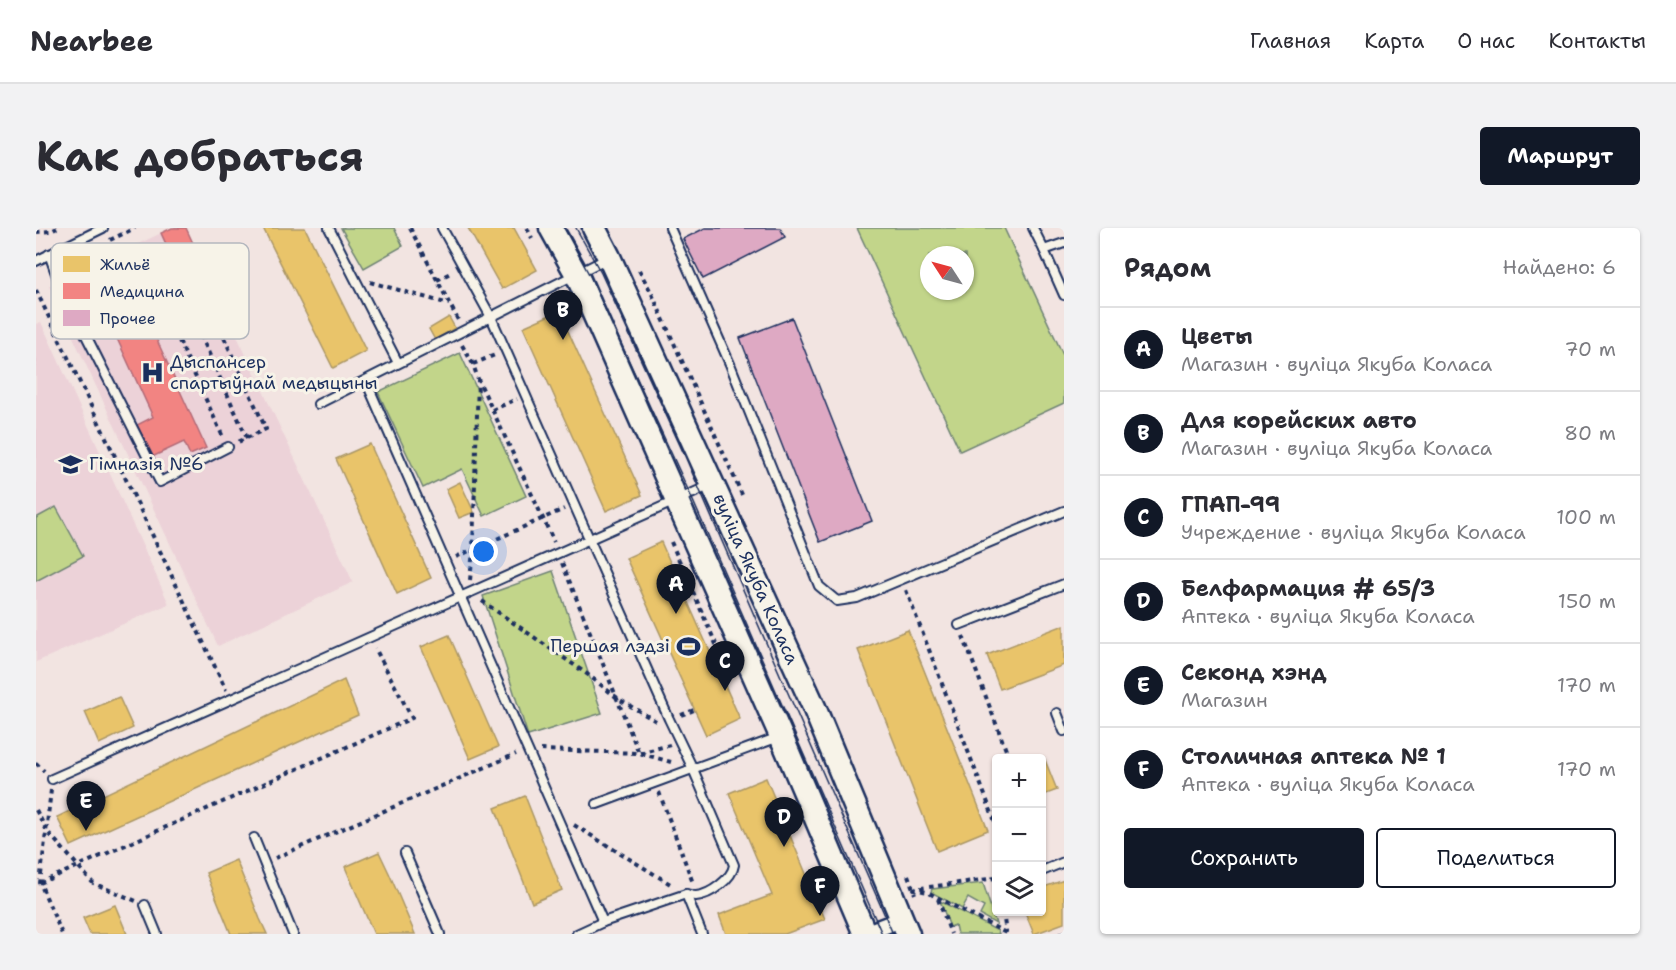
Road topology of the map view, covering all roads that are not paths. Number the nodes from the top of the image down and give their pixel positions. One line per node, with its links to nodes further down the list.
1 (103, 228): 8 (lane)
2 (329, 228): 19 (lane)
3 (442, 228): 17 (lane)
4 (551, 228): 15 (main road)
5 (594, 228): 12 (main road, вуліца Якуба Коласа)
6 (670, 228): 25 (lane)
7 (1033, 228): 10 (lane)
8 (72, 243)
9 (1064, 243): 10 (lane)
10 (1044, 250): 16 (lane)
11 (49, 254): 13 (lane); 14 (lane)
12 (609, 257): 15 (lane); 23 (main road, вуліца Якуба Коласа)
13 (51, 260)
14 (36, 261)
15 (576, 273): 17 (lane); 24 (main road)
16 (1064, 295)
17 (491, 317): 19 (lane); 26 (lane)
18 (88, 339): 22 (lane)
19 (398, 363): 20 (lane)
20 (366, 381): 21 (lane); 28 (lane)
21 (318, 404)
22 (228, 447)
23 (713, 484): 24 (lane); 43 (main road, вуліца Якуба Коласа)
24 (676, 500): 26 (lane); 32 (main road)
25 (1064, 511)
26 (589, 539): 28 (lane); 33 (lane)
27 (1064, 584): 29 (lane)
28 (459, 597): 34 (lane); 42 (lane)
29 (959, 625)
30 (1057, 713): 31 (lane)
31 (1064, 731)
32 (781, 736): 33 (lane); 49 (main road)
33 (693, 769): 35 (lane); 40 (lane)
34 (52, 779)
35 (597, 804)
36 (254, 838): 45 (lane)
37 (405, 853): 46 (lane)
38 (1064, 862): 39 (lane)
39 (1046, 869)
40 (686, 894): 42 (lane); 48 (lane)
41 (145, 905): 44 (lane)
42 (603, 922): 47 (lane)
43 (905, 926): 49 (street)
44 (157, 934)
45 (293, 934)
46 (440, 934)
47 (577, 934)
48 (702, 934)
49 (864, 934)

